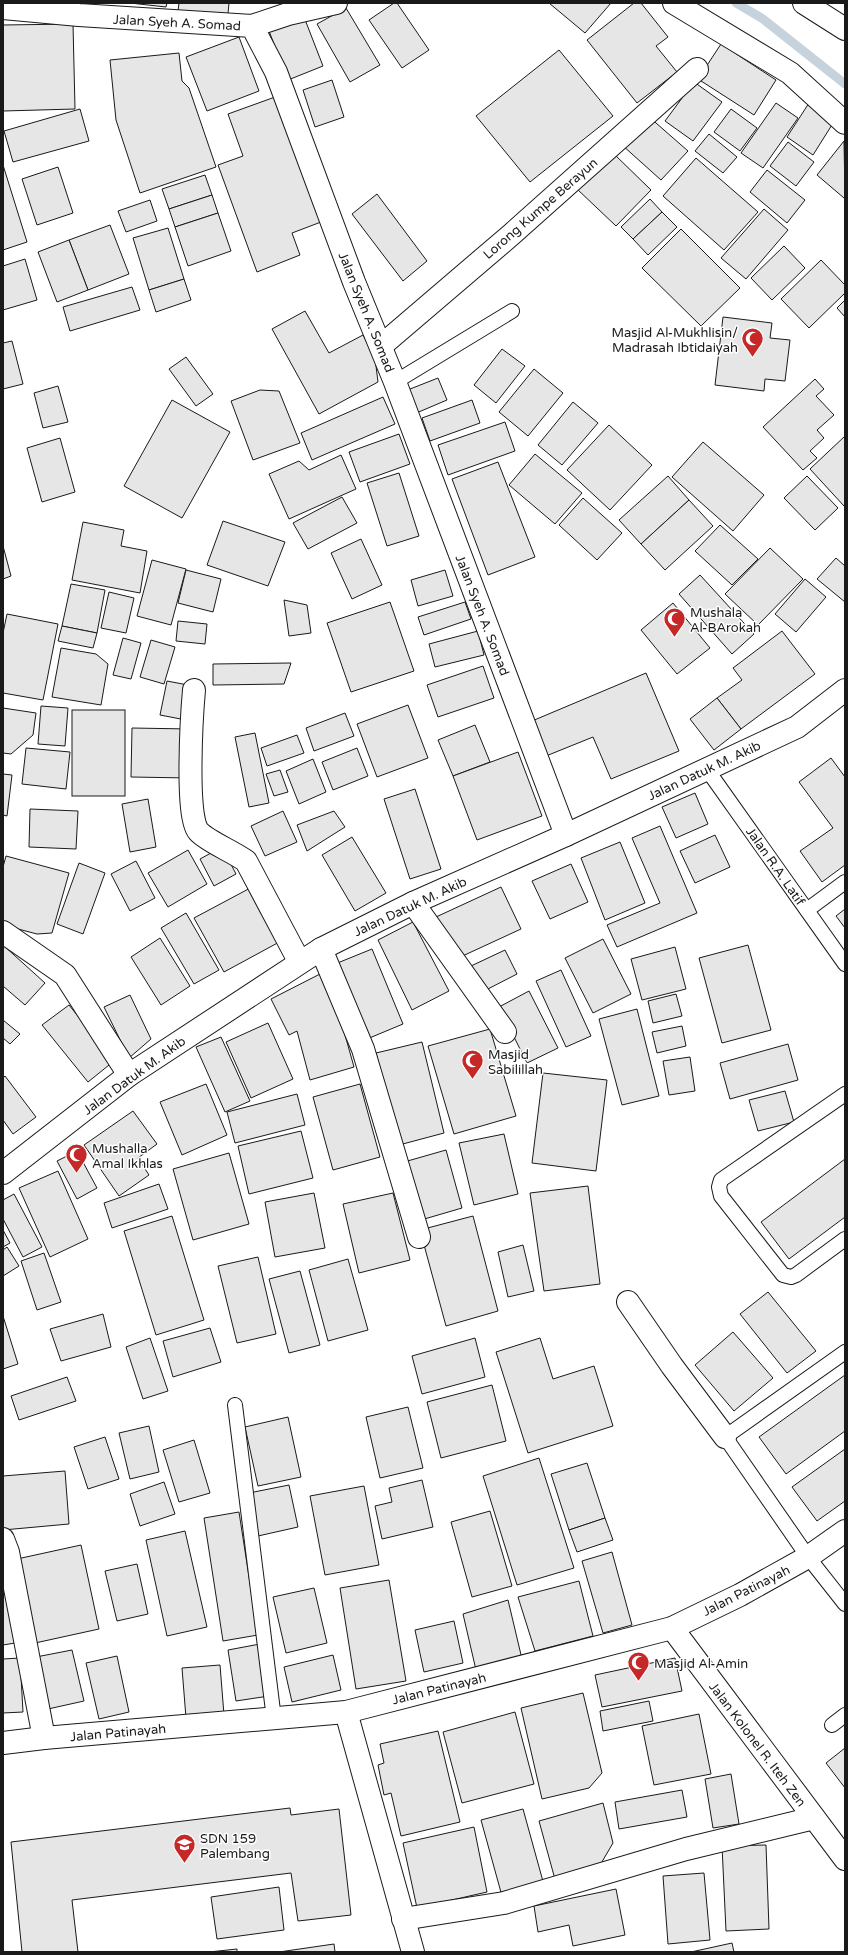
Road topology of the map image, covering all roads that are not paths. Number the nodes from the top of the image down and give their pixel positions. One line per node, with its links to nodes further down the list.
1 (336, 3): 5 (street)
2 (674, 3): 9 (street)
3 (804, 3): 7 (street)
4 (3, 8): 6 (street, Jalan Syeh A. Somad)
5 (281, 8): 6 (street)
6 (252, 26): 11 (street, Jalan Syeh A. Somad)
7 (845, 30)
8 (697, 69): 11 (street, Lorong Kumpe Berayun)
9 (845, 123)
10 (512, 310): 12 (lane)
11 (381, 346): 12 (street, Jalan Syeh A. Somad)
12 (394, 382): 16 (street, Jalan Syeh A. Somad)
13 (194, 690): 22 (street)
14 (845, 690): 15 (street, Jalan Datuk M. Akib)
15 (706, 768): 16 (street, Jalan Datuk M. Akib); 19 (lane, Jalan R.A. Latif)
16 (566, 835): 18 (street, Jalan Datuk M. Akib)
17 (845, 882): 19 (lane)
18 (413, 903): 21 (street, Jalan Datuk M. Akib); 24 (street)
19 (807, 910): 23 (lane, Jalan R.A. Latif)
20 (3, 932): 25 (street)
21 (321, 949): 22 (street, Jalan Datuk M. Akib); 28 (street)
22 (299, 961): 25 (street, Jalan Datuk M. Akib)
23 (845, 964)
24 (505, 1032)
25 (129, 1075): 27 (street, Jalan Datuk M. Akib)
26 (845, 1094): 29 (lane)
27 (3, 1173)
28 (419, 1237)
29 (845, 1239)
30 (628, 1302): 33 (street)
31 (845, 1352): 33 (lane)
32 (235, 1405): 41 (lane)
33 (725, 1436): 36 (lane)
34 (845, 1531): 36 (street, Jalan Patinayah)
35 (3, 1538): 43 (street)
36 (808, 1558): 37 (lane); 38 (street, Jalan Patinayah)
37 (845, 1604)
38 (672, 1628): 39 (street, Jalan Patinayah); 45 (street, Jalan Kolonel R. Iteh Zen)
39 (346, 1712): 41 (street, Jalan Patinayah); 47 (street)
40 (845, 1715): 42 (lane)
41 (274, 1719): 43 (street, Jalan Patinayah)
42 (832, 1725)
43 (44, 1738): 44 (street, Jalan Patinayah)
44 (3, 1743)
45 (814, 1818): 46 (street, Jalan Kolonel R. Iteh Zen); 47 (street)
46 (845, 1859)
47 (403, 1919): 48 (street)
48 (413, 1952)

